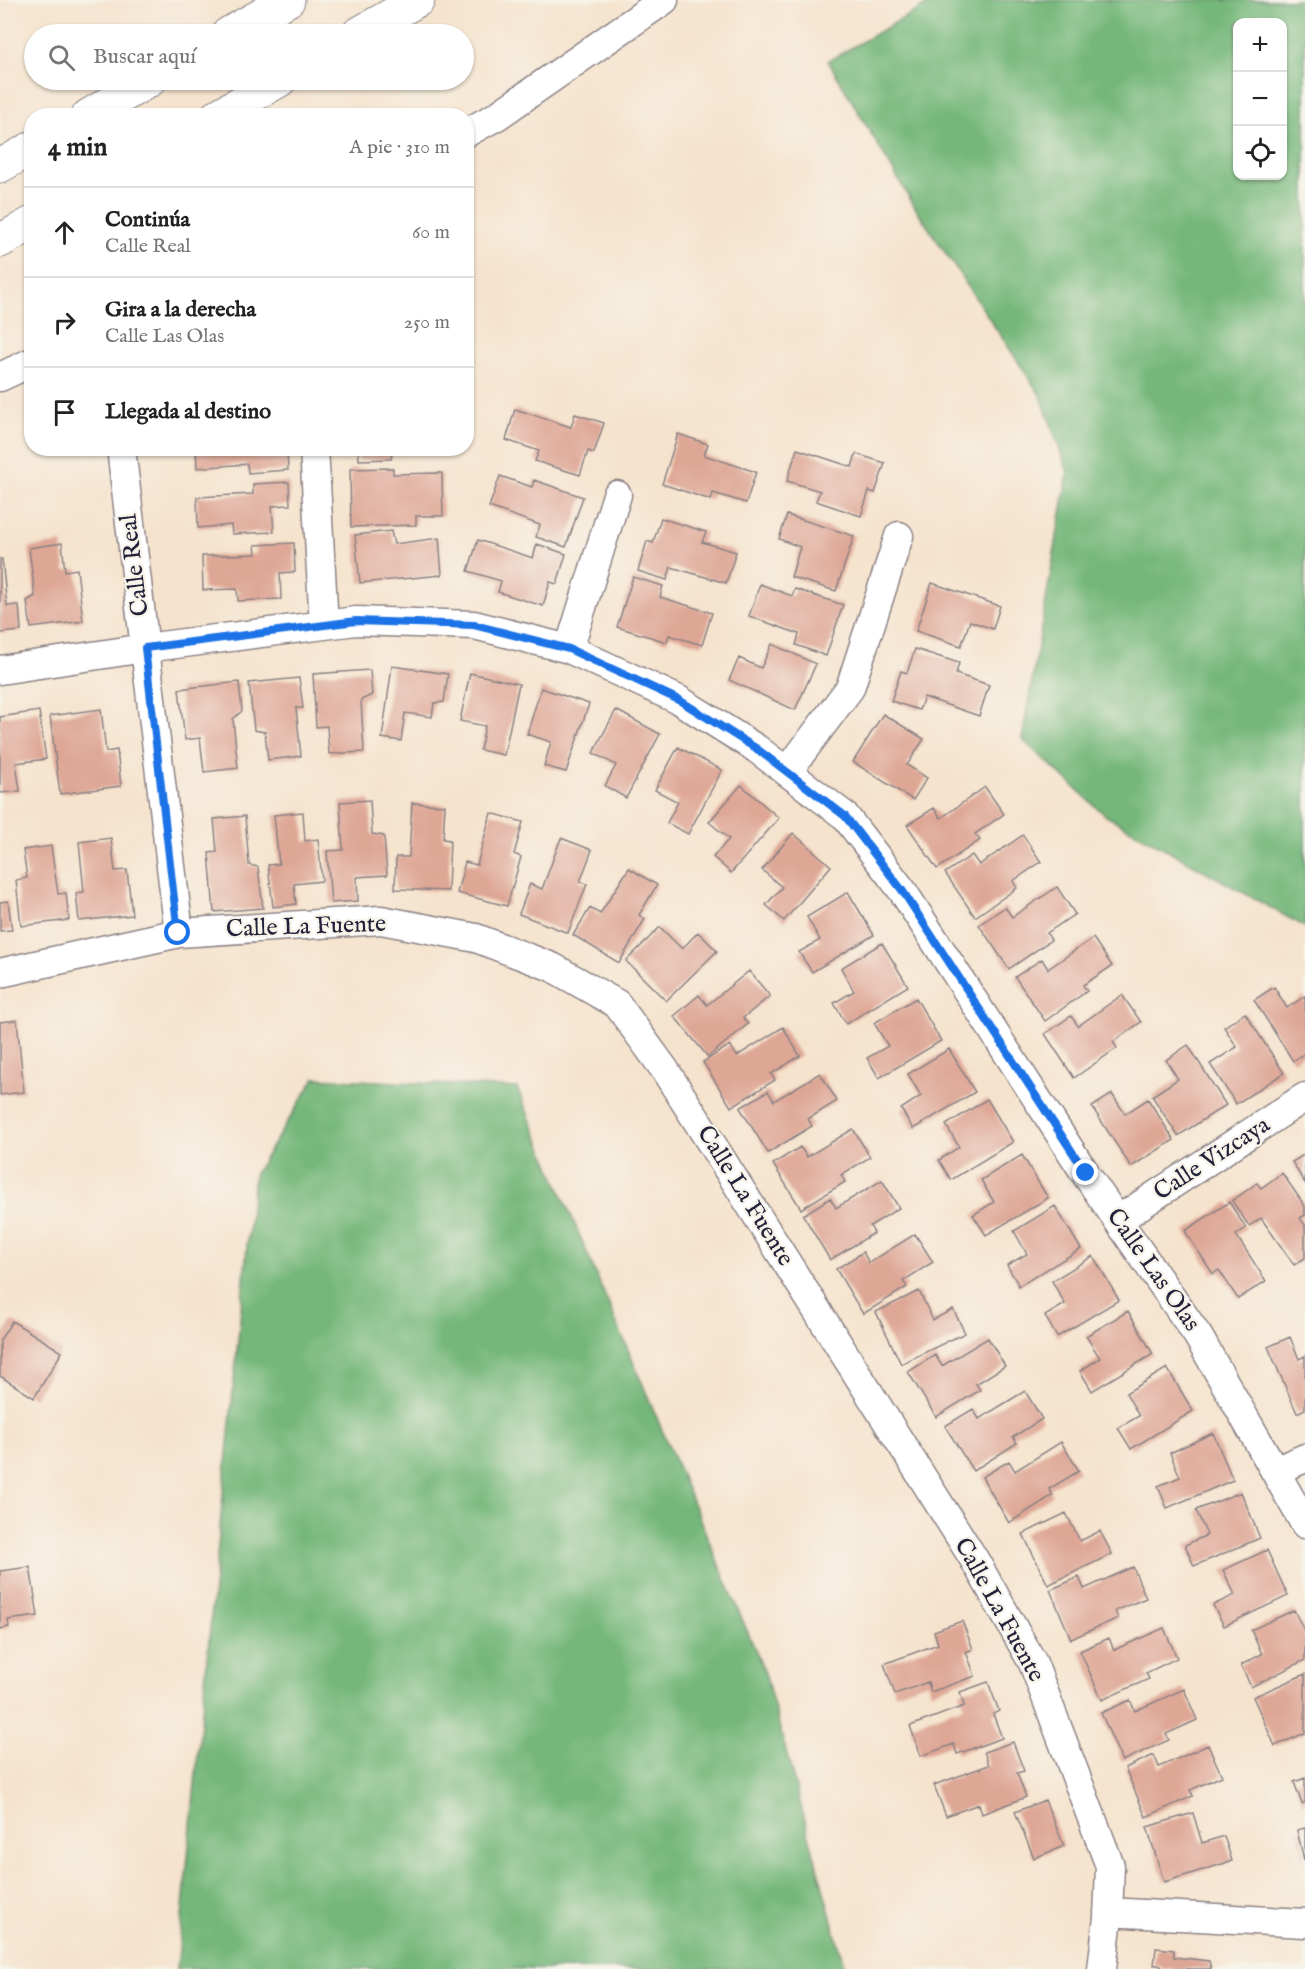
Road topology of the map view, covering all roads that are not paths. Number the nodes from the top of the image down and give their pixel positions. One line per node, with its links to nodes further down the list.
1 (288, 0): 4 (highway)
2 (418, 0): 5 (highway)
3 (664, 0): 10 (street)
4 (246, 24)
5 (376, 24)
6 (133, 90): 8 (highway)
7 (263, 90): 9 (highway)
8 (102, 108)
9 (232, 108)
10 (474, 129)
11 (24, 152): 12 (highway)
12 (0, 166)
13 (24, 228): 14 (highway)
14 (0, 241)
15 (24, 366): 16 (street)
16 (0, 377)
17 (122, 456): 22 (street, Calle Real)
18 (314, 456): 21 (street)
19 (617, 495): 23 (street)
20 (899, 536): 25 (street)
21 (324, 625): 22 (street, Calle Las Olas); 23 (street, Calle Las Olas)
22 (145, 648): 24 (street, Calle Las Olas); 26 (street, Calle Real)
23 (569, 649): 25 (street, Calle Las Olas)
24 (0, 670)
25 (787, 772): 29 (street, Calle Las Olas)
26 (178, 933): 27 (street, Calle La Fuente); 33 (street, Calle La Fuente)
27 (0, 973)
28 (1305, 1097): 29 (street, Calle Vizcaya)
29 (1118, 1220): 31 (street, Calle Las Olas)
30 (1305, 1458): 31 (street)
31 (1275, 1471): 32 (street, Calle Las Olas)
32 (1305, 1524)
33 (1108, 1912): 34 (street); 35 (street, Calle La Fuente)
34 (1305, 1923)
35 (1102, 1969)

